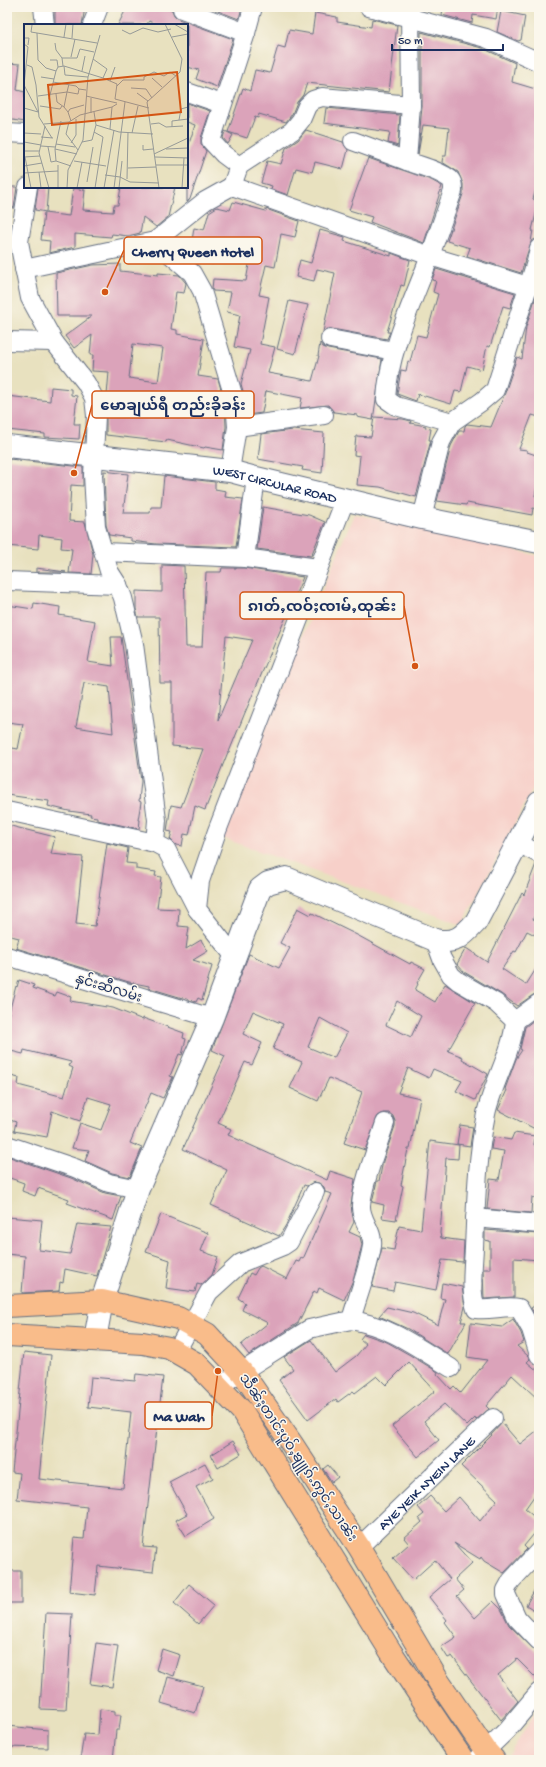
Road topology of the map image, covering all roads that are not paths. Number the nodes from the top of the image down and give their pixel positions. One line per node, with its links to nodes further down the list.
1 (43, 7): 7 (street)
2 (99, 7): 8 (street)
3 (253, 7): 9 (street)
4 (369, 7): 6 (street)
5 (182, 9): 9 (street)
6 (410, 12): 10 (street); 13 (street)
7 (45, 24)
8 (92, 24)
9 (246, 33): 12 (street)
10 (538, 57)
11 (188, 92): 12 (street)
12 (222, 104): 18 (street)
13 (411, 106): 17 (street); 18 (street)
14 (7, 132): 15 (street)
15 (24, 134)
16 (353, 141): 17 (street)
17 (407, 161): 24 (street)
18 (239, 166): 19 (street)
19 (232, 186): 22 (street); 24 (street)
20 (28, 188): 21 (street)
21 (13, 242): 25 (street)
22 (156, 242): 25 (street); 33 (street)
23 (539, 248): 26 (street)
24 (430, 256): 26 (street); 30 (street)
25 (24, 269): 29 (street)
26 (528, 286): 32 (street)
27 (330, 339): 30 (street)
28 (7, 341): 29 (street)
29 (54, 342): 35 (street)
30 (394, 351): 32 (street)
31 (324, 415): 33 (street)
32 (452, 422): 39 (street)
33 (237, 427): 36 (street)
34 (7, 446): 35 (street, WEST CIRCULAR ROAD)
35 (93, 455): 36 (street, WEST CIRCULAR ROAD); 41 (street)
36 (230, 471): 37 (street, WEST CIRCULAR ROAD)
37 (256, 478): 38 (street, WEST CIRCULAR ROAD); 42 (street)
38 (345, 500): 39 (street, WEST CIRCULAR ROAD); 43 (street)
39 (422, 518): 40 (street, WEST CIRCULAR ROAD)
40 (539, 542)
41 (104, 552): 42 (street); 45 (street)
42 (245, 558): 43 (street)
43 (318, 568): 51 (street)
44 (7, 581): 45 (street)
45 (118, 585): 48 (street)
46 (539, 802): 49 (street)
47 (7, 811): 48 (street)
48 (155, 843): 51 (street)
49 (518, 843): 50 (street); 52 (street)
50 (539, 854)
51 (197, 909): 54 (street)
52 (435, 940): 54 (street); 57 (street)
53 (7, 956): 56 (street, နှင်းဆီလမ်း)
54 (234, 956): 56 (street)
55 (539, 1004): 57 (street)
56 (212, 1018): 60 (street)
57 (515, 1020): 62 (street)
58 (386, 1122): 66 (street)
59 (7, 1145): 60 (street)
60 (138, 1189): 64 (street)
61 (315, 1192): 67 (street)
62 (475, 1218): 63 (street); 71 (street)
63 (539, 1224)
64 (102, 1301): 65 (highway, သဵႅၼ်ႈတၢင်းပူဝ်ႇၶျူၵ်ႉဢွင်ႇသၢၼ်း); 67 (highway, သဵႅၼ်ႈတၢင်းပူဝ်ႇၶျူၵ်ႉဢွင်ႇသၢၼ်း); 69 (street)
65 (7, 1306)
66 (351, 1320): 72 (street); 73 (street)
67 (190, 1325): 70 (street); 73 (highway, သဵႅၼ်ႈတၢင်းပူဝ်ႇၶျူၵ်ႉဢွင်ႇသၢၼ်း)
68 (7, 1336): 69 (highway, သဵႅၼ်ႈတၢင်းပူဝ်ႇၶျူၵ်ႉဢွင်ႇသၢၼ်း)
69 (95, 1339): 70 (highway, သဵႅၼ်ႈတၢင်းပူဝ်ႇၶျူၵ်ႉဢွင်ႇသၢၼ်း)
70 (176, 1352): 74 (highway, သဵႅၼ်ႈတၢင်းပူဝ်ႇၶျူၵ်ႉဢွင်ႇသၢၼ်း)
71 (539, 1354)
72 (450, 1368)
73 (242, 1372): 74 (street); 76 (highway, သဵႅၼ်ႈတၢင်းပူဝ်ႇၶျူၵ်ႉဢွင်ႇသၢၼ်း)
74 (219, 1386): 80 (highway, သဵႅၼ်ႈတၢင်းပူဝ်ႇၶျူၵ်ႉဢွင်ႇသၢၼ်း)
75 (493, 1418): 76 (street, AYE YEIK NYEIN LANE)
76 (359, 1547): 78 (highway, သဵႅၼ်ႈတၢင်းပူဝ်ႇၶျူၵ်ႉဢွင်ႇသၢၼ်း)
77 (539, 1551): 79 (street)
78 (410, 1635): 80 (highway); 82 (highway, သဵႅၼ်ႈတၢင်းပူဝ်ႇၶျူၵ်ႉဢွင်ႇသၢၼ်း)
79 (539, 1641)
80 (391, 1652): 83 (highway, သဵႅၼ်ႈတၢင်းပူဝ်ႇၶျူၵ်ႉဢွင်ႇသၢၼ်း)
81 (539, 1692): 82 (street)
82 (485, 1757)
83 (464, 1760)

